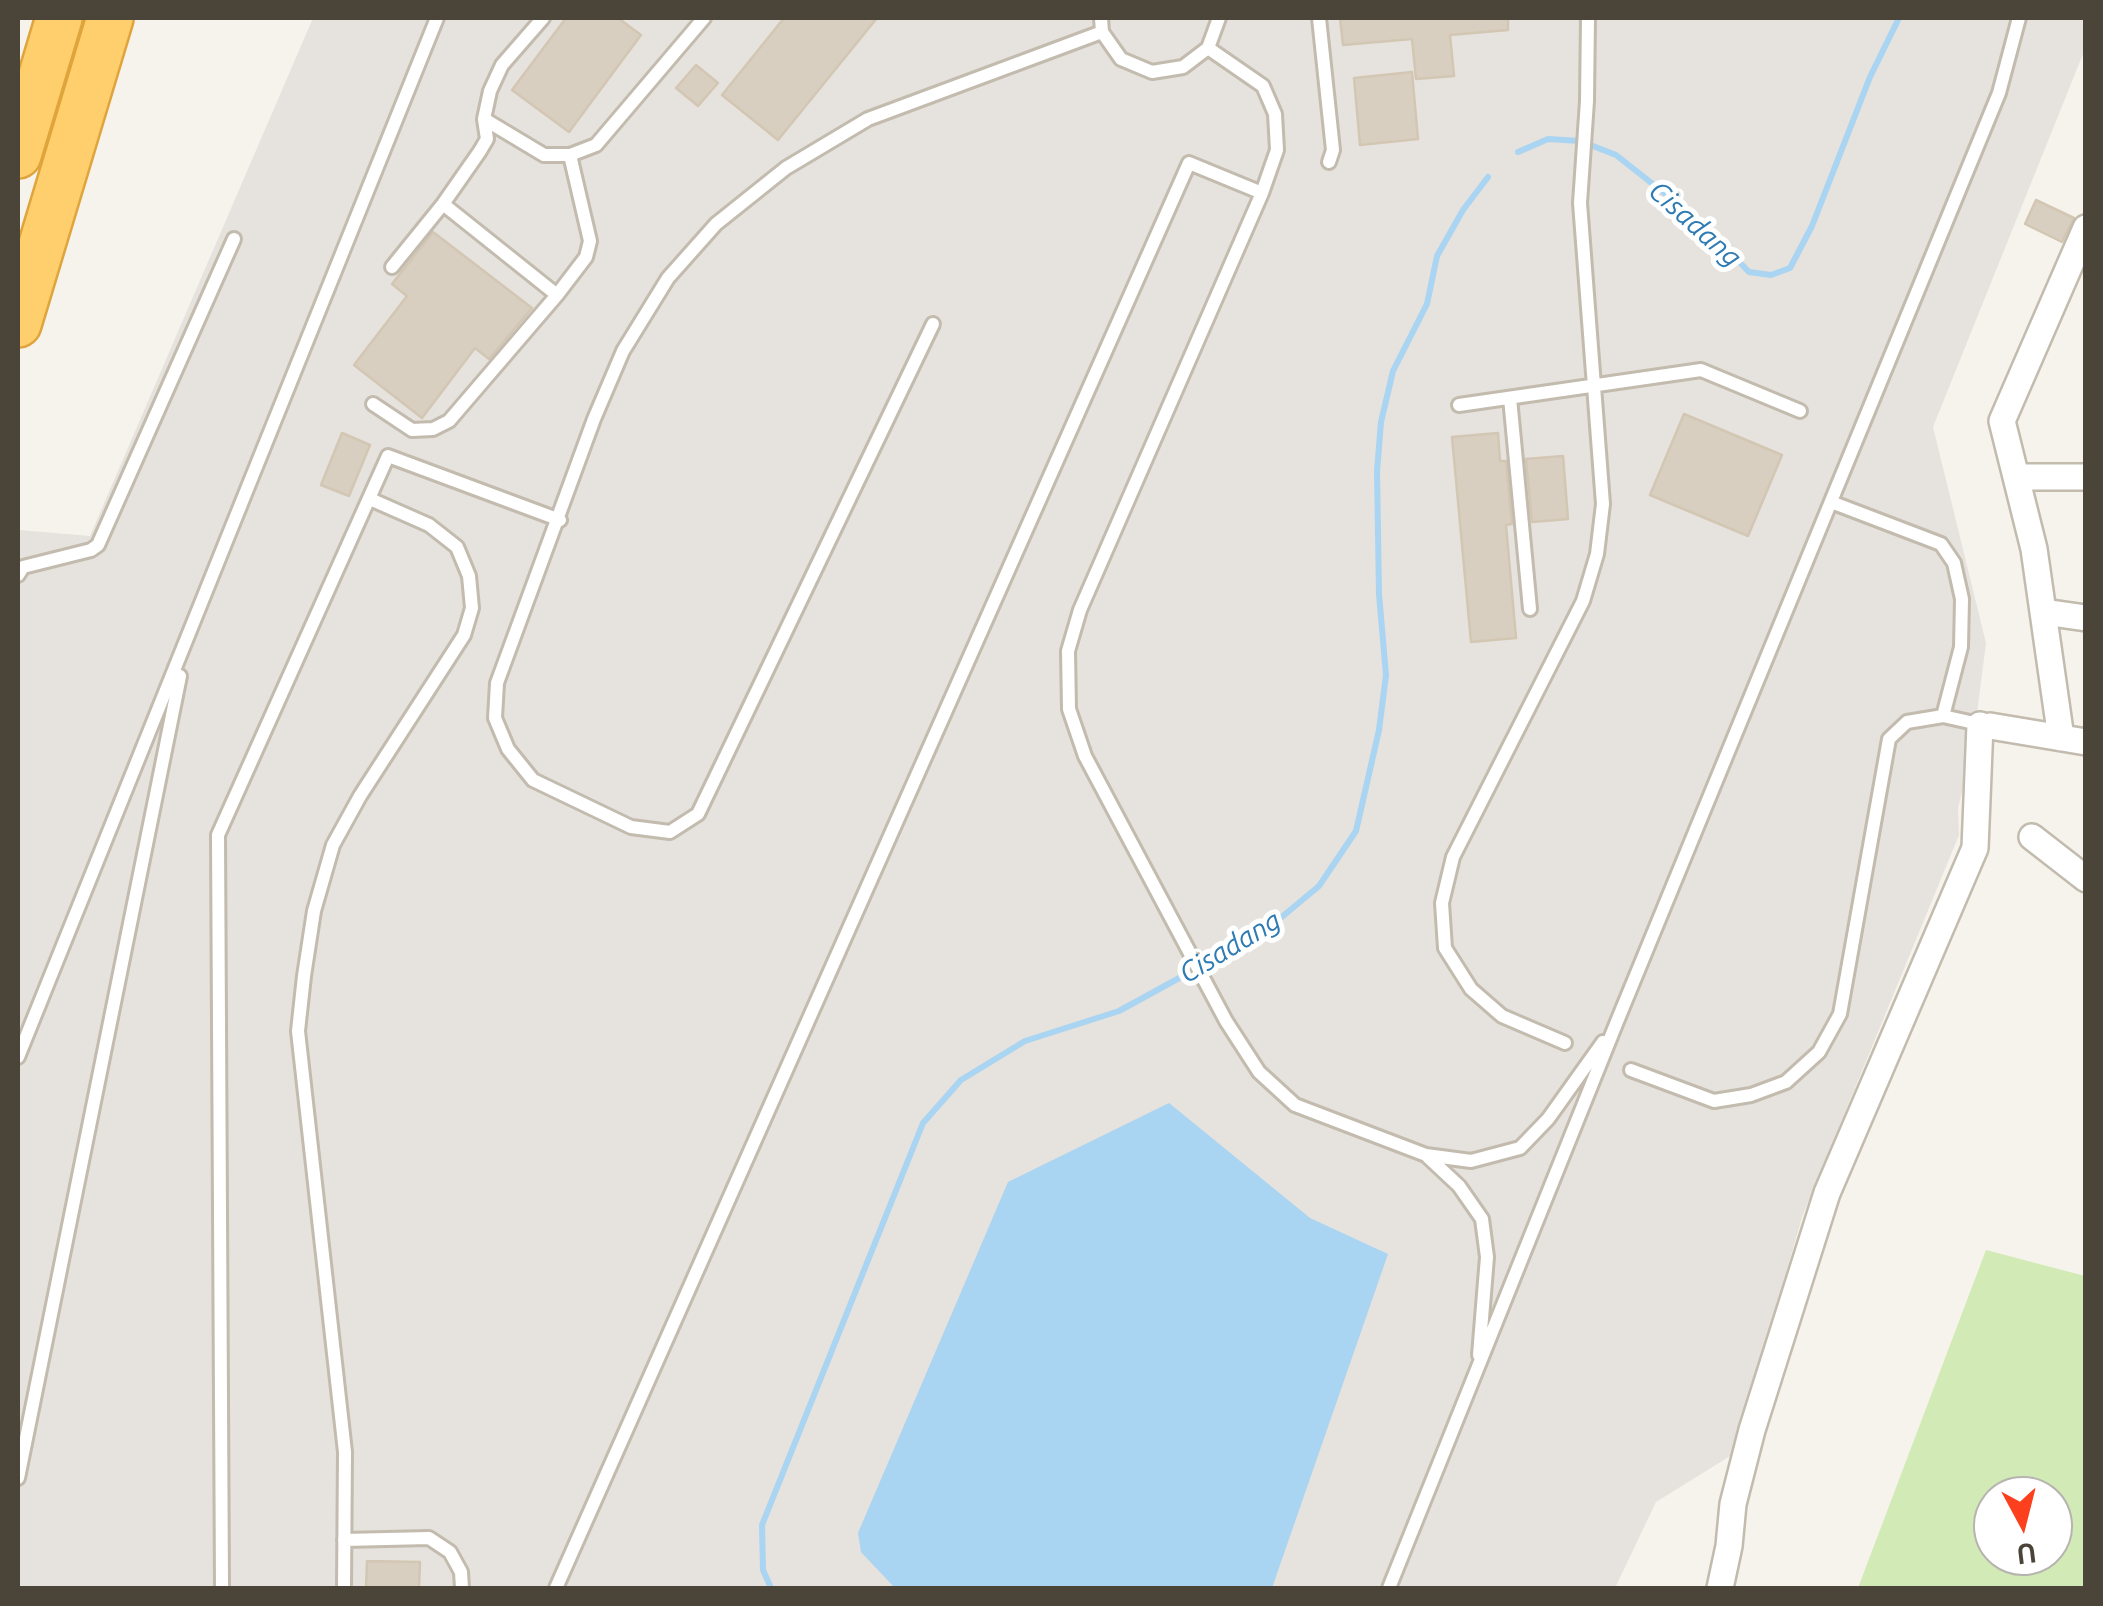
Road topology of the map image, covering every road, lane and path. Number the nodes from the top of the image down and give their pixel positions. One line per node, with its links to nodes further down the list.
1 (43, 18): 13 (highway)
2 (58, 18): 15 (highway)
3 (110, 18): 24 (highway)
4 (437, 18): 40 (lane)
5 (543, 18): 14 (lane)
6 (704, 18): 16 (lane)
7 (1219, 18): 12 (lane)
8 (1319, 18): 17 (lane)
9 (1588, 18): 26 (lane)
10 (2019, 18): 34 (lane)
11 (1101, 25): 12 (lane); 35 (lane)
12 (1208, 48): 18 (lane)
13 (18, 83)
14 (484, 120): 16 (lane); 19 (lane)
15 (18, 155)
16 (570, 155): 23 (lane)
17 (1328, 162)
18 (1262, 193): 50 (lane); 57 (lane)
19 (444, 204): 22 (lane); 23 (lane)
20 (2086, 228): 31 (street)
21 (234, 238): 36 (lane)
22 (392, 267)
23 (557, 295): 28 (lane)
24 (18, 324)
25 (933, 324): 35 (lane)
26 (1592, 388): 27 (lane); 30 (lane); 47 (lane)
27 (1510, 398): 29 (lane); 37 (lane)
28 (373, 404)
29 (1459, 405)
30 (1800, 411)
31 (2016, 477): 32 (street); 38 (street)
32 (2086, 477)
33 (370, 499): 35 (lane); 53 (lane); 54 (lane)
34 (1830, 502): 41 (lane); 46 (lane)
35 (560, 520)
36 (18, 575)
37 (1530, 609)
38 (2044, 612): 39 (street); 43 (street)
39 (2086, 618)
40 (186, 644): 48 (lane); 52 (lane)
41 (1943, 716): 42 (lane); 49 (lane)
42 (1985, 726): 43 (street); 59 (street)
43 (2073, 740)
44 (2032, 837): 45 (street)
45 (2086, 879)
46 (1616, 1024): 50 (lane); 51 (lane)
47 (1565, 1043)
48 (18, 1057)
49 (1631, 1070)
50 (1426, 1155): 51 (lane)
51 (1478, 1368): 58 (lane)
52 (18, 1478)
53 (344, 1540): 55 (lane); 56 (lane)
54 (222, 1588)
55 (344, 1588)
56 (462, 1588)
57 (556, 1588)
58 (1389, 1588)
59 (1720, 1588)

